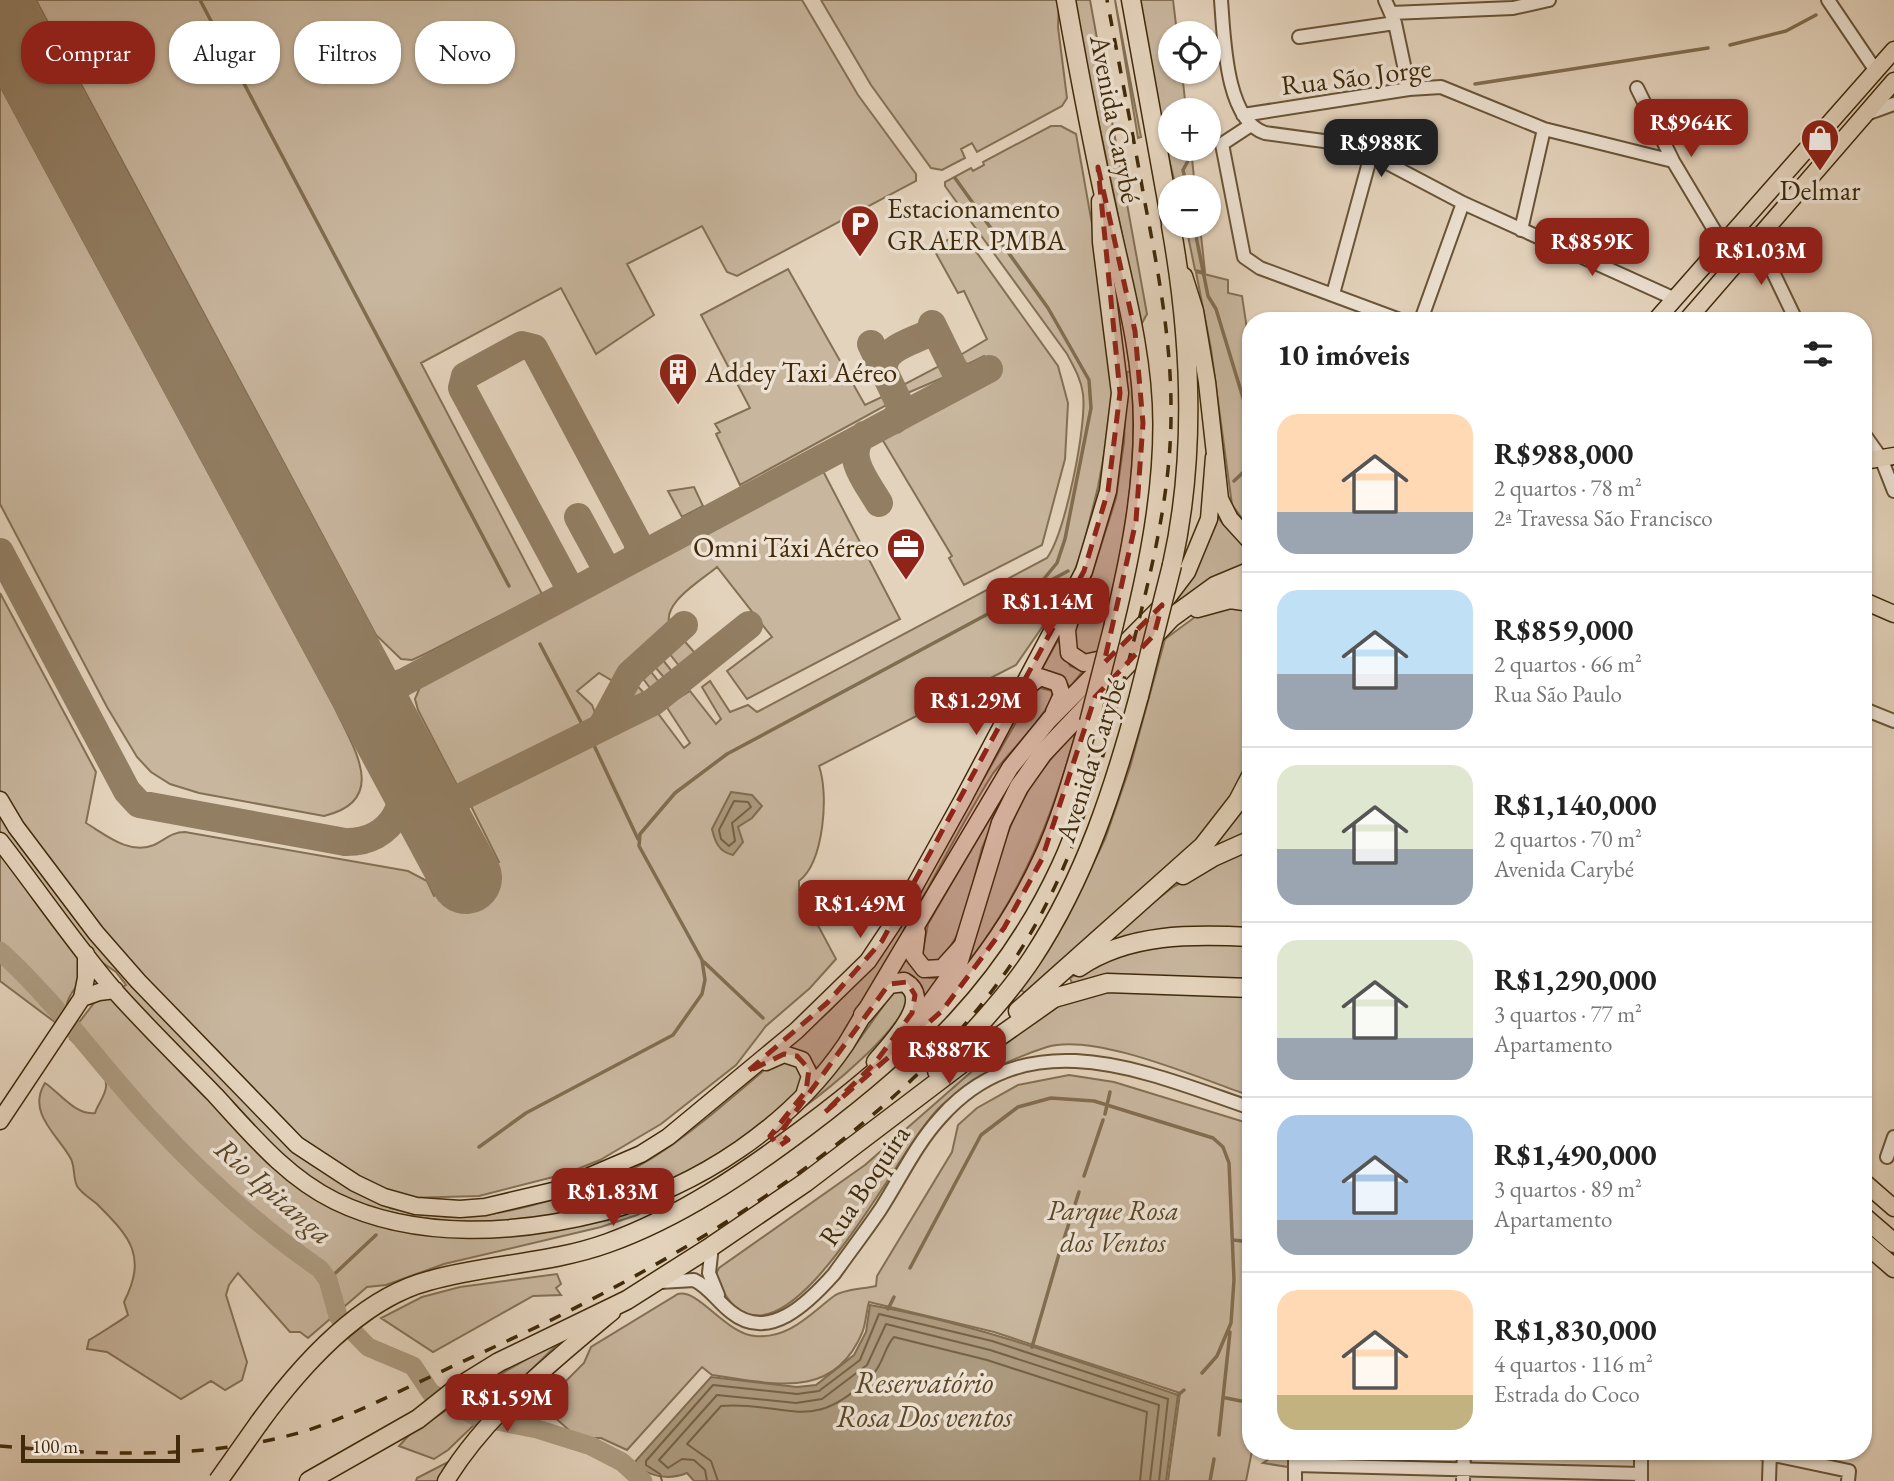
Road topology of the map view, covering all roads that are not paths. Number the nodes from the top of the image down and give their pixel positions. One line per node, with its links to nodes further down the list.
1 (1066, 0): 20 (highway, Avenida Carybé)
2 (1131, 0): 21 (highway, Avenida Carybé)
3 (1221, 0): 16 (street)
4 (1385, 0): 7 (street)
5 (1549, 0): 7 (street)
6 (1828, 0): 10 (street)
7 (1393, 18): 8 (street); 13 (street)
8 (1299, 37)
9 (1894, 50): 10 (main road)
10 (1876, 71): 26 (main road)
11 (1894, 81): 15 (main road)
12 (1637, 88): 19 (street)
13 (1409, 89): 16 (street, Rua São Jorge); 17 (street, Rua São Jorge)
14 (1894, 104): 15 (street)
15 (1866, 114): 25 (main road)
16 (1247, 120): 18 (street); 28 (street)
17 (1544, 129): 19 (street, Rua São Jorge); 23 (street)
18 (1371, 155): 22 (street); 28 (street)
19 (1673, 161): 26 (street)
20 (1098, 167): 40 (main road); 68 (highway, Avenida Carybé, bridge)
21 (1162, 175)
22 (1463, 203): 23 (street); 31 (street)
23 (1521, 230): 29 (street)
24 (1173, 238): 27 (highway, Avenida Carybé)
25 (1757, 239): 33 (main road); 34 (street)
26 (1722, 243): 29 (main road)
27 (1175, 249): 36 (main road); 73 (highway, Avenida Carybé, bridge)
28 (1333, 294): 30 (street)
29 (1675, 299): 32 (main road)
30 (1379, 312)
31 (1424, 312)
32 (1663, 312)
33 (1694, 312)
34 (1792, 312)
35 (1872, 443): 37 (street)
36 (1214, 457): 39 (main road); 48 (main road)
37 (1887, 457): 38 (street)
38 (1894, 491)
39 (1242, 531)
40 (1095, 543): 48 (main road); 49 (main road)
41 (1242, 575): 47 (highway)
42 (1242, 587): 45 (highway)
43 (1242, 601): 45 (highway)
44 (1872, 604): 46 (main road)
45 (1197, 608): 47 (highway)
46 (1894, 614)
47 (1144, 645): 59 (highway)
48 (1112, 655): 51 (main road)
49 (1022, 691): 51 (main road); 69 (main road)
50 (1872, 712): 52 (street)
51 (1049, 720): 58 (main road)
52 (1894, 721)
53 (1242, 790): 57 (highway)
54 (0, 800): 69 (main road)
55 (0, 841): 61 (main road)
56 (1242, 844): 57 (highway)
57 (1147, 898): 65 (highway)
58 (925, 909): 59 (main road); 66 (main road)
59 (973, 918): 68 (highway)
60 (1242, 937): 65 (highway)
61 (86, 954): 63 (main road); 64 (main road)
62 (1242, 988): 67 (highway)
63 (115, 990): 64 (main road); 70 (main road)
64 (80, 1001): 74 (main road)
65 (1030, 1001): 67 (highway)
66 (863, 1015): 70 (main road); 72 (highway)
67 (973, 1055): 73 (highway)
68 (890, 1061): 72 (highway, Avenida Carybé)
69 (747, 1072): 70 (main road)
70 (797, 1102)
71 (1242, 1105): 86 (street, Rua Boquira)
72 (824, 1113): 94 (highway, bridge)
73 (886, 1119): 81 (highway)
74 (0, 1121)
75 (1894, 1137): 76 (street)
76 (1887, 1157)
77 (1872, 1189): 78 (main road)
78 (1894, 1208)
79 (1872, 1224): 80 (highway)
80 (1894, 1243)
81 (712, 1246): 84 (highway); 86 (street)
82 (1872, 1249): 83 (highway)
83 (1894, 1268)
84 (653, 1283): 85 (highway); 86 (street, Rua Boquira)
85 (627, 1300): 95 (highway); 96 (main road)
86 (723, 1305)
87 (1295, 1460): 91 (street)
88 (1464, 1460): 92 (street)
89 (1770, 1460): 99 (street)
90 (1801, 1460): 100 (street)
91 (1295, 1465): 92 (street); 97 (street)
92 (1464, 1467): 93 (street); 98 (street)
93 (1641, 1477)
94 (218, 1481)
95 (309, 1481)
96 (446, 1481)
97 (1295, 1481)
98 (1463, 1481)
99 (1769, 1481)
100 (1848, 1481)

